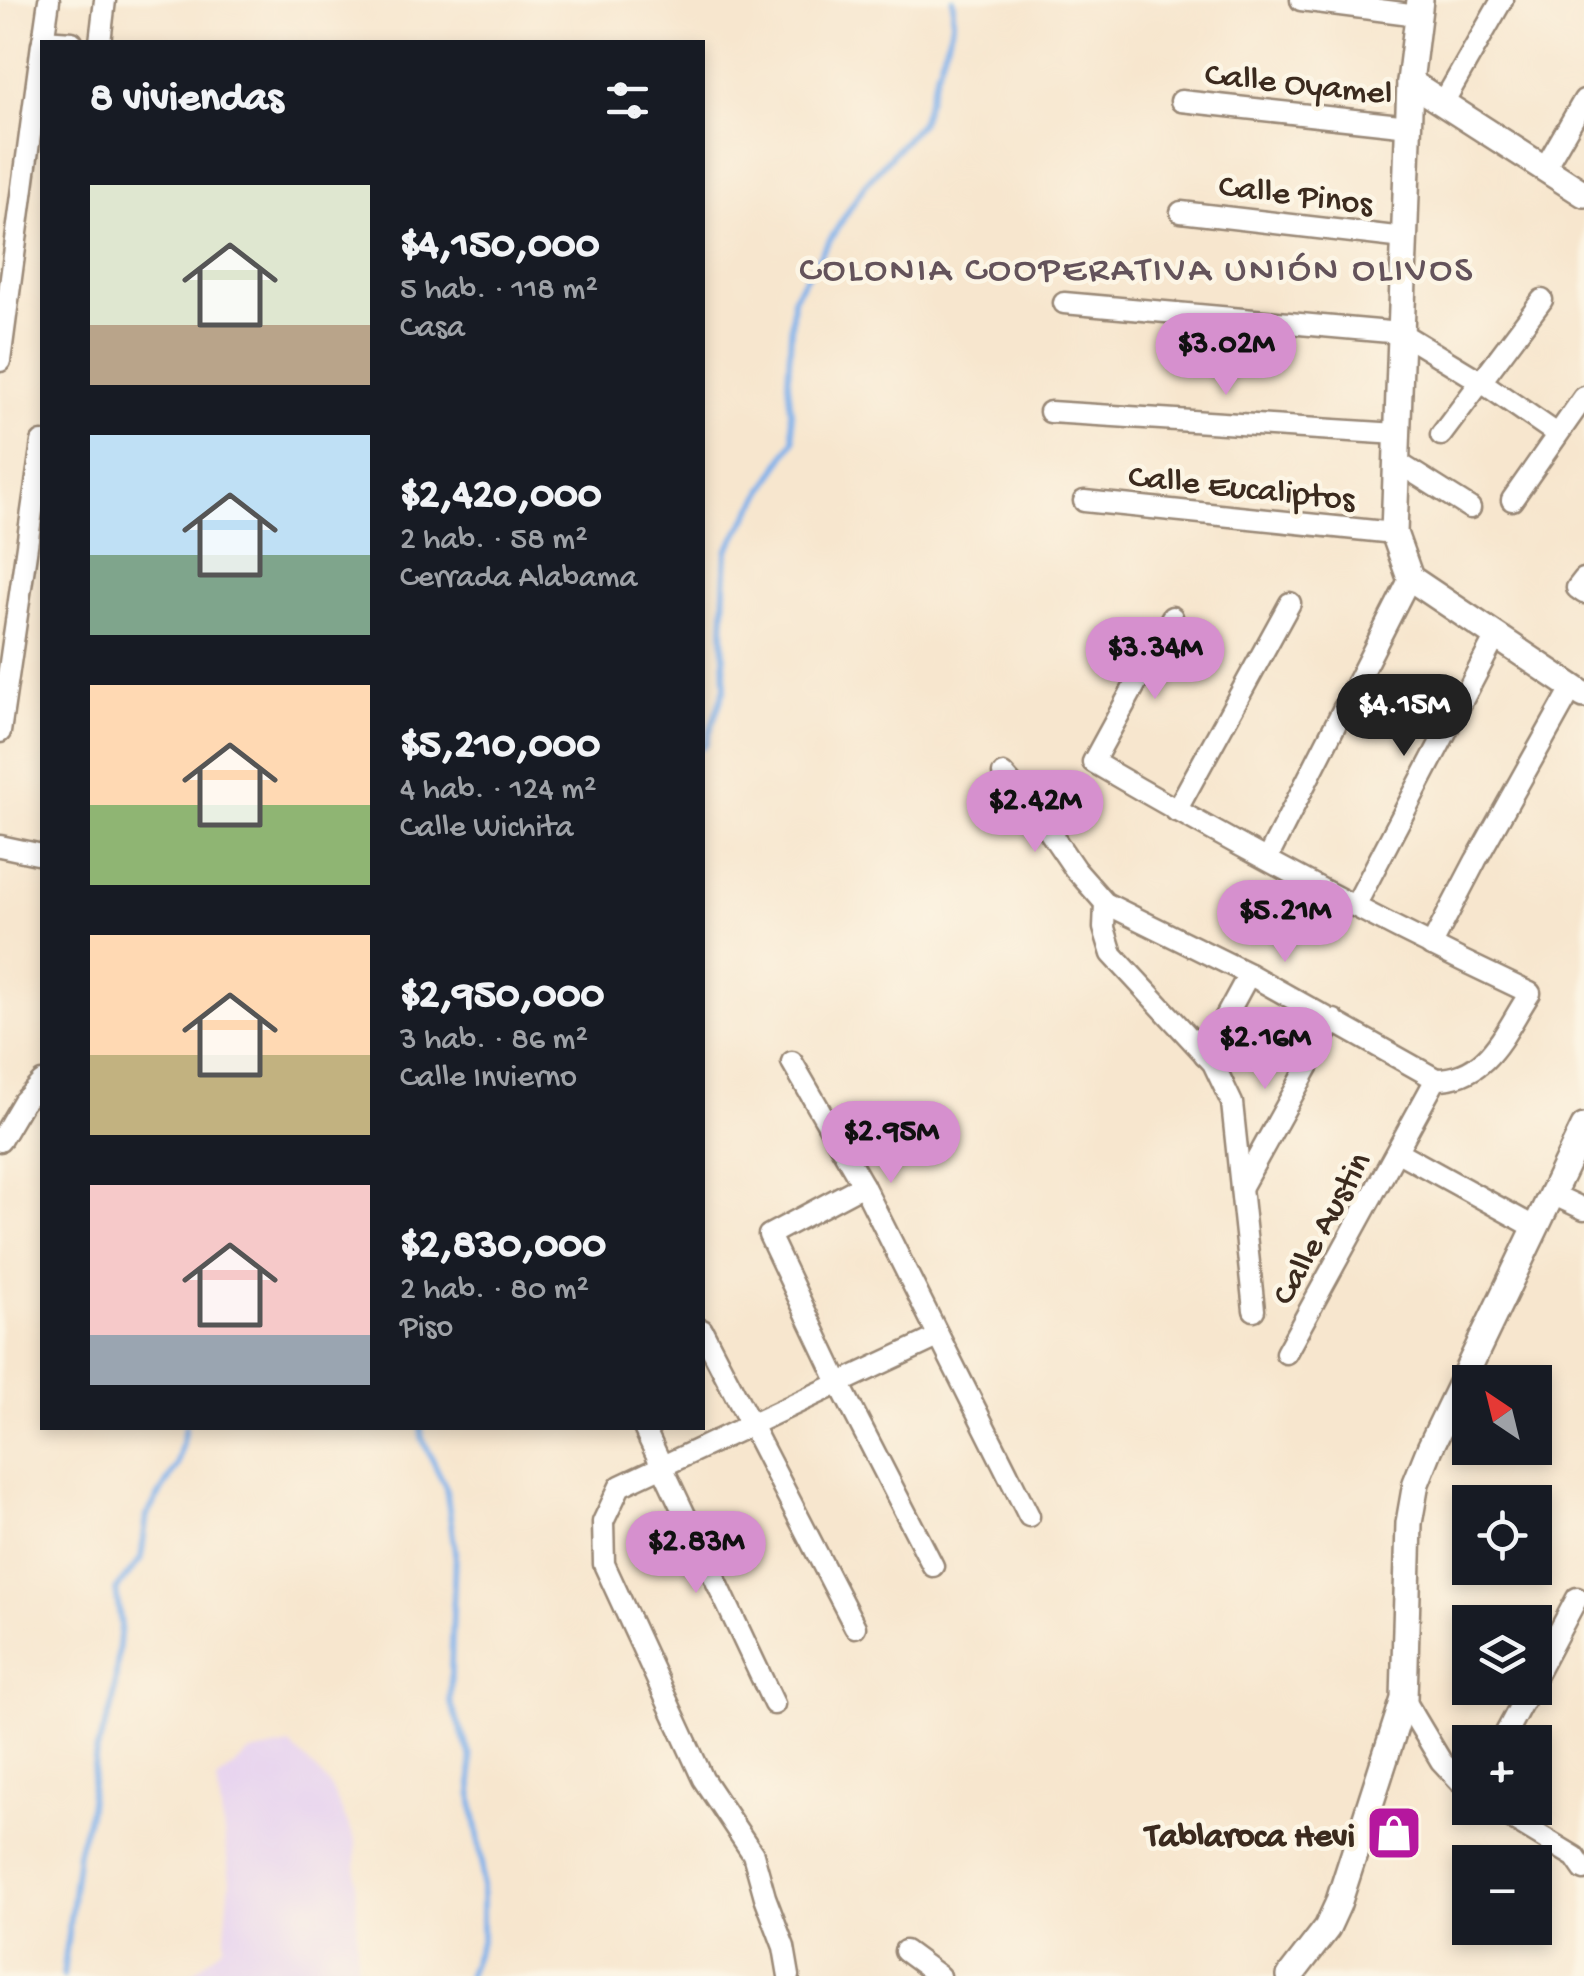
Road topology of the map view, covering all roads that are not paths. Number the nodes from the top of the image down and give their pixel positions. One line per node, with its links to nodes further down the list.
1 (49, 0): 6 (street)
2 (106, 0): 7 (street)
3 (1302, 0): 5 (street)
4 (1502, 0): 12 (street)
5 (1419, 7): 9 (street)
6 (43, 40)
7 (100, 40)
8 (40, 77): 21 (street)
9 (1410, 82): 12 (street); 13 (street)
10 (1584, 100): 14 (street)
11 (1181, 101): 13 (street, Calle Oyamel)
12 (1443, 103): 14 (street)
13 (1409, 126): 17 (street)
14 (1544, 168): 15 (street)
15 (1584, 194)
16 (1181, 212): 17 (street, Calle Pinos)
17 (1404, 238): 20 (street)
18 (1542, 300): 22 (street)
19 (1064, 303): 20 (street)
20 (1401, 332): 22 (street); 25 (street)
21 (0, 361)
22 (1480, 380): 26 (street); 27 (street)
23 (1584, 397): 26 (street)
24 (1050, 412): 25 (street)
25 (1398, 434): 29 (street)
26 (1557, 434): 30 (street)
27 (1440, 435)
28 (40, 456): 41 (street)
29 (1397, 462): 32 (street); 33 (street)
30 (1512, 500)
31 (1084, 502): 33 (street, Calle Eucaliptos)
32 (1470, 508)
33 (1394, 533): 34 (street)
34 (1410, 578): 39 (street); 46 (street)
35 (1584, 579): 36 (street)
36 (1584, 593)
37 (1290, 603): 43 (street)
38 (1172, 617): 43 (street)
39 (1496, 636): 40 (street); 48 (street)
40 (1578, 692): 49 (street)
41 (0, 732)
42 (1003, 774): 47 (street)
43 (1176, 810): 46 (street)
44 (0, 846): 45 (street)
45 (40, 855)
46 (1267, 859): 48 (street)
47 (1106, 903): 50 (street); 52 (street)
48 (1355, 906): 49 (street)
49 (1431, 946): 54 (street)
50 (1249, 974): 51 (street); 52 (street)
51 (1334, 1020): 54 (street); 60 (street)
52 (1205, 1055): 60 (street)
53 (792, 1062): 59 (street)
54 (1436, 1080): 58 (street, Calle Austin)
55 (40, 1084): 57 (street)
56 (1584, 1127): 61 (street)
57 (0, 1141)
58 (1398, 1152): 63 (street); 67 (street, Calle Austin)
59 (863, 1185): 66 (street); 68 (street)
60 (1241, 1188): 64 (street)
61 (1552, 1194): 62 (street); 63 (street)
62 (1584, 1210)
63 (1536, 1228): 77 (street)
64 (1254, 1310)
65 (705, 1336): 69 (street)
66 (938, 1337): 68 (street); 72 (street)
67 (1286, 1353)
68 (839, 1384): 69 (street); 73 (street)
69 (751, 1424): 71 (street); 75 (street)
70 (645, 1430): 71 (street)
71 (662, 1466): 78 (street); 84 (street)
72 (1029, 1516)
73 (934, 1566)
74 (1577, 1598): 76 (street)
75 (855, 1627)
76 (1552, 1646)
77 (1404, 1699): 79 (street); 83 (street)
78 (774, 1704)
79 (1452, 1773)
80 (1523, 1825): 81 (street)
81 (1584, 1870)
82 (904, 1951): 85 (street)
83 (1294, 1975)
84 (789, 1976)
85 (939, 1976)

